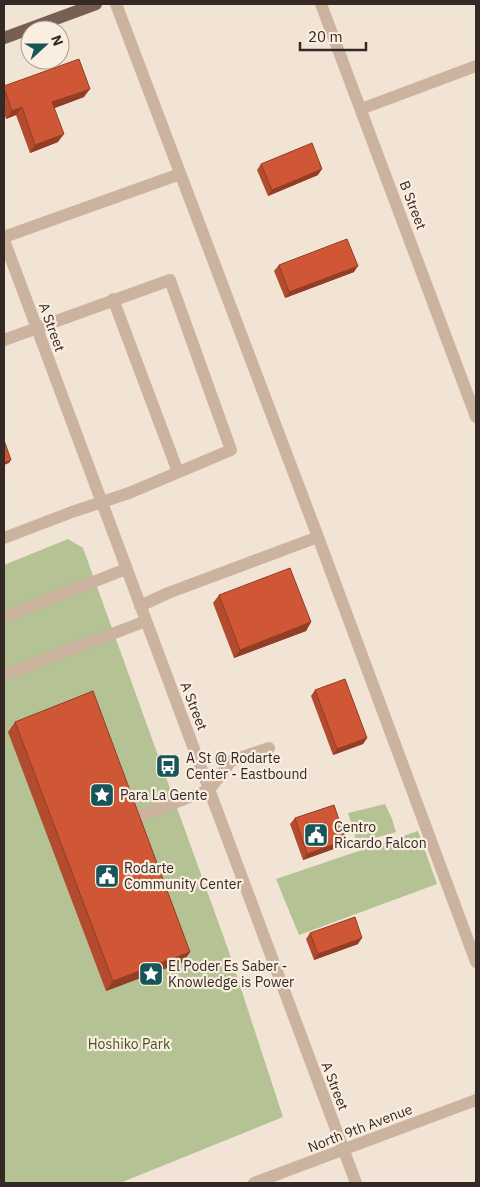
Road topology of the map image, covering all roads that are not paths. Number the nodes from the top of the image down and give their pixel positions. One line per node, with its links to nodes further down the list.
1 (96, 4): 4 (main road)
2 (116, 4): 7 (street)
3 (321, 4): 6 (street, B Street)
4 (4, 38)
5 (476, 66): 6 (street)
6 (360, 109): 12 (street, B Street)
7 (180, 174): 8 (street); 15 (street)
8 (4, 238): 10 (street, A Street)
9 (113, 299): 10 (street); 13 (street); 13 (street)
10 (36, 328): 11 (street); 14 (street, A Street)
11 (4, 340)
12 (476, 417)
13 (178, 472): 14 (street)
14 (101, 502): 16 (street); 17 (street, A Street)
15 (318, 537): 18 (street); 25 (street)
16 (4, 538)
17 (126, 569): 18 (street, A Street); 19 (street)
18 (140, 606): 20 (street, A Street)
19 (4, 617)
20 (146, 621): 21 (street); 23 (street, A Street)
21 (4, 676)
22 (270, 748): 23 (street)
23 (209, 790): 24 (street); 27 (street, A Street)
24 (139, 816)
25 (476, 962)
26 (476, 1100): 27 (street, North 9th Avenue)
27 (343, 1150): 28 (street, North 9th Avenue); 29 (street, A Street)
28 (254, 1183)
29 (356, 1183)

